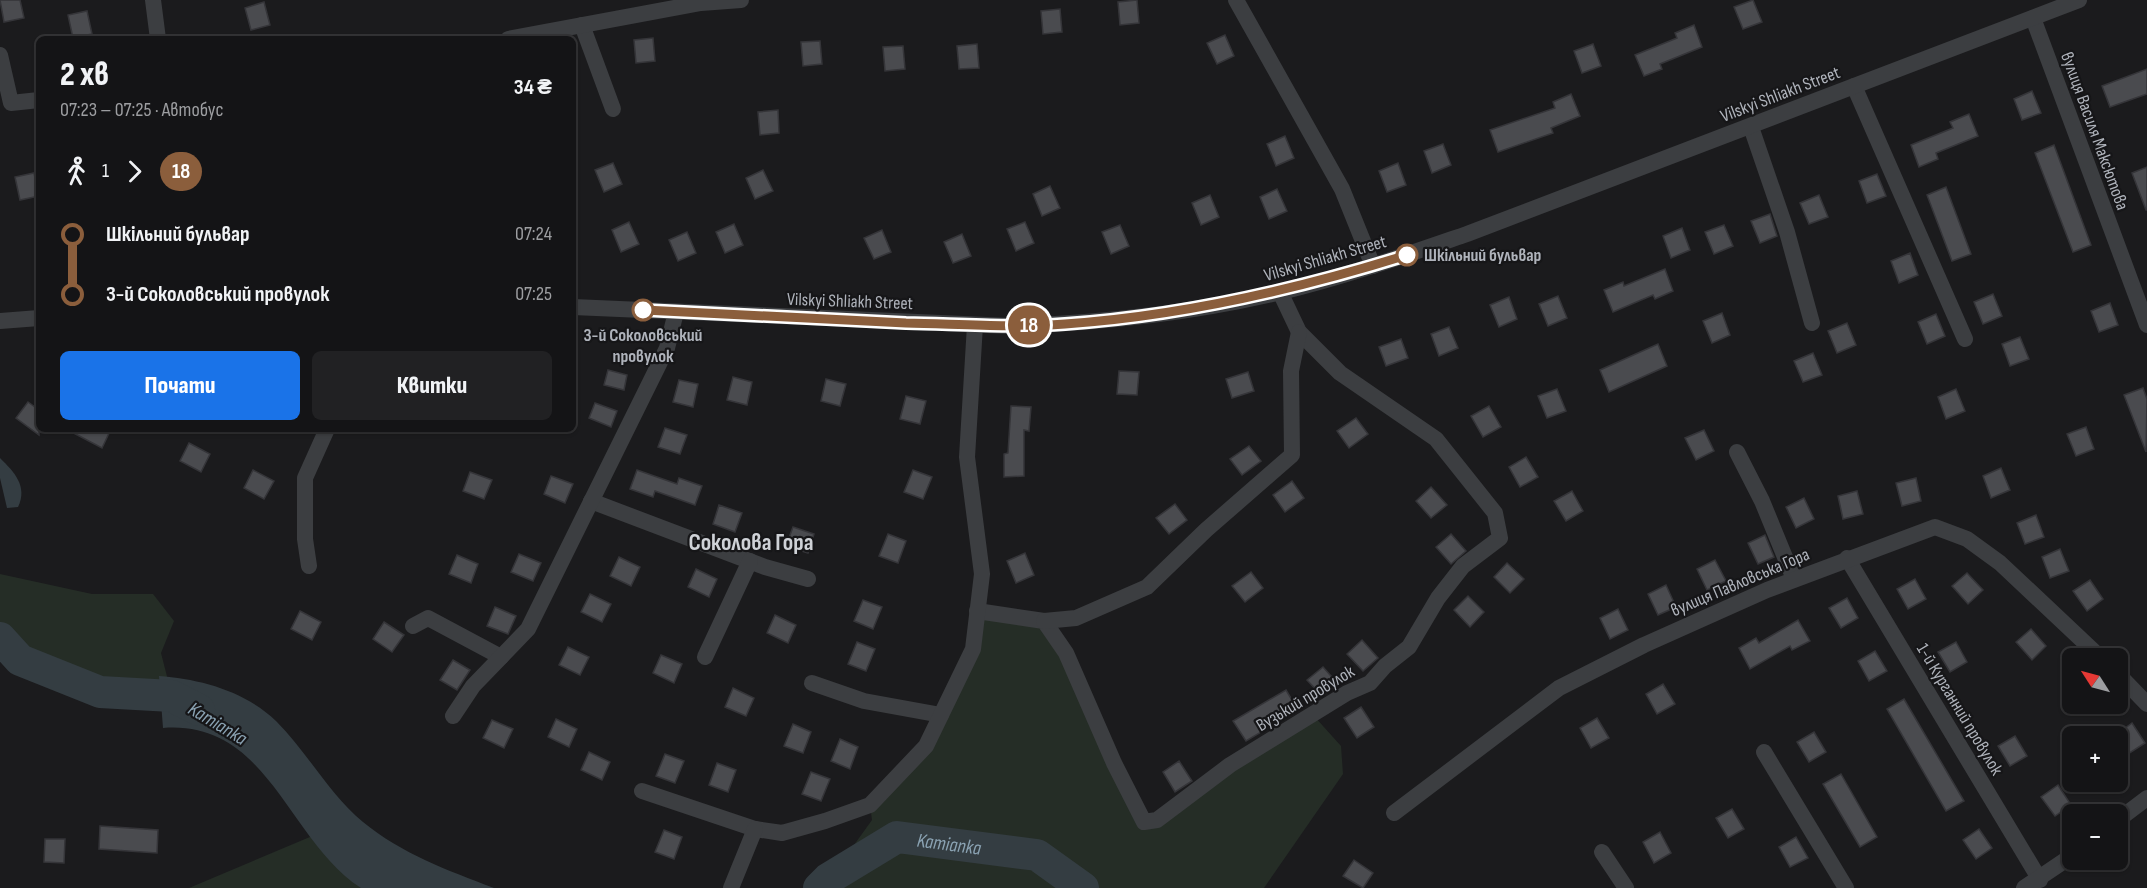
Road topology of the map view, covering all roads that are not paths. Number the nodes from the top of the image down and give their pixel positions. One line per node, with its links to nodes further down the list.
1 (153, 0): 7 (street)
2 (741, 0): 6 (street)
3 (1236, 0): 14 (street)
4 (2079, 0): 5 (street, Vilskyi Shliakh Street)
5 (2033, 18): 10 (street, Vilskyi Shliakh Street); 22 (street, вулиця Василя Максютова)
6 (582, 25): 8 (street); 12 (street)
7 (158, 36)
8 (524, 36)
9 (0, 55): 11 (street)
10 (1854, 86): 13 (street, Vilskyi Shliakh Street); 24 (street)
11 (36, 100)
12 (613, 109)
13 (1751, 127): 14 (street, Vilskyi Shliakh Street); 20 (street)
14 (1373, 266): 15 (street, Vilskyi Shliakh Street)
15 (1280, 292): 21 (street, Vilskyi Shliakh Street); 23 (street, Вузький провулок)
16 (576, 307): 17 (street, Vilskyi Shliakh Street)
17 (676, 312): 21 (street, Vilskyi Shliakh Street); 27 (street)
18 (36, 318): 19 (street)
19 (0, 320)
20 (1812, 323)
21 (975, 325): 33 (street)
22 (2147, 325)
23 (1299, 332): 34 (street); 34 (street, Вузький провулок)
24 (1965, 339)
25 (326, 432): 30 (street)
26 (1737, 452): 32 (street)
27 (591, 501): 29 (street); 37 (street)
28 (1847, 558): 32 (street, вулиця Павловська Гора); 36 (street, вулиця Павловська Гора); 52 (street, 1-й Курганний провулок)
29 (750, 561): 31 (street); 38 (street)
30 (309, 566)
31 (808, 579)
32 (1794, 579): 48 (street, вулиця Павловська Гора)
33 (977, 611): 34 (street); 42 (street)
34 (1044, 621)
35 (413, 626): 37 (street)
36 (2090, 648)
37 (501, 657): 43 (street)
38 (705, 657)
39 (812, 683): 42 (street)
40 (2128, 684): 41 (street)
41 (2147, 704)
42 (941, 715): 49 (street)
43 (453, 716)
44 (1764, 752): 55 (street)
45 (642, 791): 49 (street)
46 (2147, 798): 47 (street)
47 (2128, 812)
48 (1394, 813)
49 (755, 829): 53 (street)
50 (1602, 852): 54 (street)
51 (2062, 863): 52 (street)
52 (2040, 880): 56 (street)
53 (731, 888)
54 (1626, 888)
55 (1846, 888)
56 (2024, 888)

